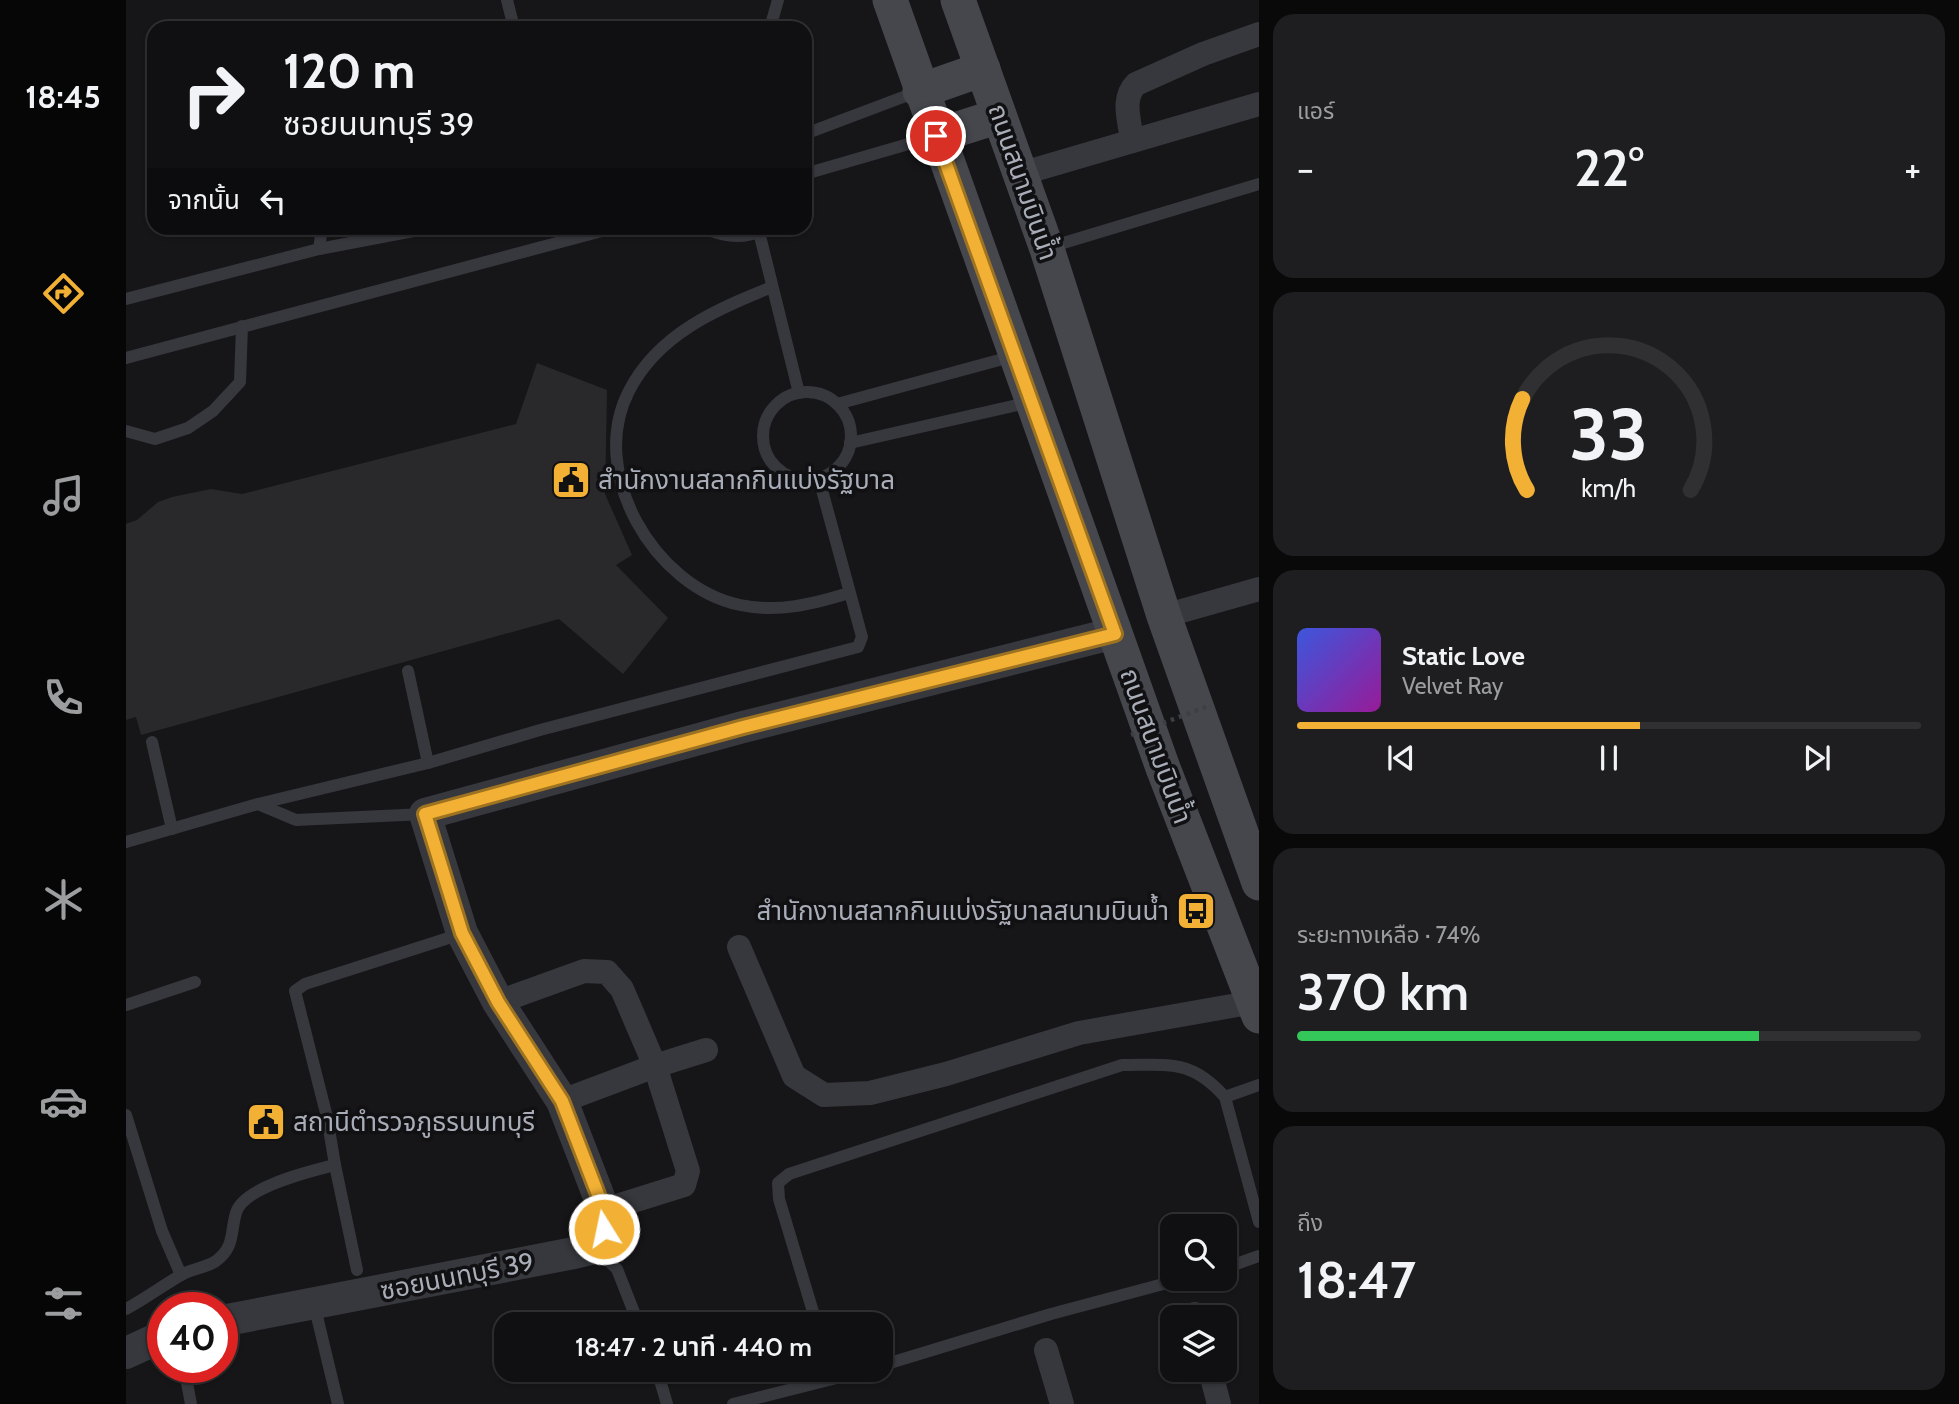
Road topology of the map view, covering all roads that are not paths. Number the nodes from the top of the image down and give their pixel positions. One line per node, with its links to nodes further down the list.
1 (507, 0): 5 (lane)
2 (778, 0): 6 (lane)
3 (890, 0): 9 (main road, ถนนสนามบินน้ำ)
4 (958, 0): 8 (main road, ถนนสนามบินน้ำ)
5 (512, 21)
6 (772, 21)
7 (1259, 34): 14 (street)
8 (983, 69): 9 (main road); 11 (main road, ถนนสนามบินน้ำ)
9 (920, 91): 12 (lane); 13 (main road, ถนนสนามบินน้ำ)
10 (1259, 104): 14 (street)
11 (999, 116): 13 (main road); 16 (main road, ถนนสนามบินน้ำ)
12 (812, 131)
13 (936, 136): 15 (lane); 29 (main road, ถนนสนามบินน้ำ)
14 (1132, 141): 16 (street)
15 (812, 172)
16 (1020, 174): 25 (main road, ถนนสนามบินน้ำ)
17 (1259, 184): 25 (lane)
18 (320, 235): 24 (lane)
19 (392, 235): 24 (lane)
20 (586, 235): 28 (lane)
21 (724, 235): 22 (lane)
22 (745, 235)
23 (764, 235): 26 (lane)
24 (319, 249): 27 (lane)
25 (1047, 249): 39 (main road, ถนนสนามบินน้ำ)
26 (772, 287): 31 (lane); 38 (lane)
27 (126, 299)
28 (242, 326): 30 (lane); 34 (lane)
29 (1014, 356): 32 (main road, ถนนสนามบินน้ำ); 33 (lane)
30 (126, 358)
31 (799, 393): 33 (lane); 36 (lane)
32 (1031, 402): 35 (lane); 40 (main road, ถนนสนามบินน้ำ)
33 (837, 404): 35 (lane)
34 (126, 431)
35 (850, 443): 36 (lane)
36 (819, 479): 38 (lane)
37 (1259, 589): 39 (street)
38 (849, 593): 43 (lane)
39 (1164, 616): 48 (main road, ถนนสนามบินน้ำ)
40 (1115, 634): 45 (street); 54 (main road, ถนนสนามบินน้ำ)
41 (408, 671): 43 (lane)
42 (152, 742): 46 (lane)
43 (428, 764): 44 (lane)
44 (258, 804): 45 (lane); 46 (lane)
45 (425, 814): 49 (street)
46 (172, 829): 47 (lane)
47 (126, 842)
48 (1259, 883)
49 (462, 933): 52 (street); 61 (lane)
50 (739, 947): 54 (street)
51 (195, 982): 53 (lane)
52 (498, 1002): 56 (street); 59 (street)
53 (126, 1005)
54 (1256, 1009)
55 (706, 1050): 56 (street)
56 (655, 1066): 59 (street); 62 (street)
57 (1259, 1085): 58 (lane)
58 (1225, 1097): 63 (lane); 73 (lane)
59 (562, 1101): 62 (street)
60 (126, 1115): 68 (lane)
61 (335, 1165): 67 (lane); 68 (lane)
62 (604, 1210): 64 (street)
63 (1259, 1222)
64 (595, 1248): 70 (street, ซอยนนทบุรี 39); 72 (lane)
65 (1259, 1256): 66 (lane)
66 (1237, 1264)
67 (357, 1270)
68 (181, 1275): 71 (lane)
69 (1160, 1285): 78 (lane)
70 (314, 1304): 74 (street, ซอยนนทบุรี 39); 84 (lane)
71 (126, 1309)
72 (634, 1312)
73 (813, 1312)
74 (238, 1318)
75 (147, 1343): 77 (street)
76 (1046, 1350): 87 (street)
77 (126, 1353)
78 (893, 1362)
79 (661, 1382): 85 (lane)
80 (807, 1382): 86 (lane)
81 (1213, 1382): 88 (street)
82 (187, 1383): 83 (lane)
83 (191, 1404)
84 (338, 1404)
85 (667, 1404)
86 (733, 1404)
87 (1062, 1404)
88 (1219, 1404)

